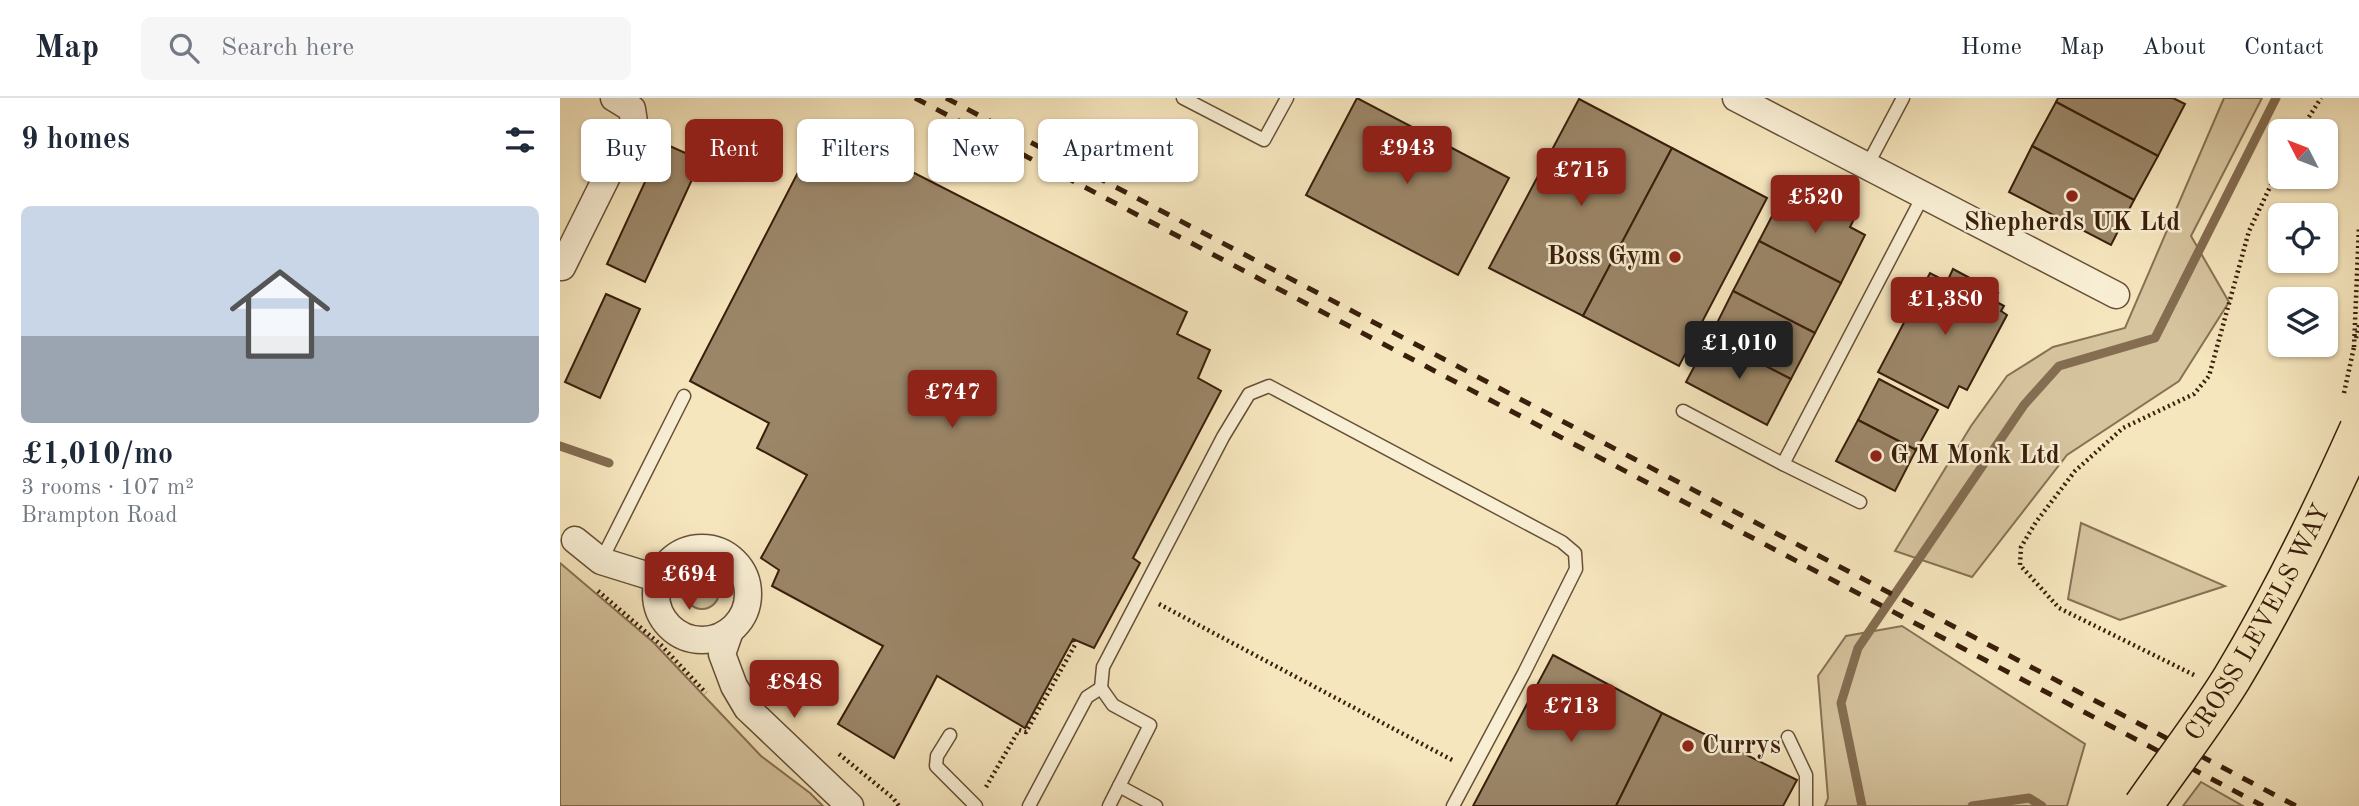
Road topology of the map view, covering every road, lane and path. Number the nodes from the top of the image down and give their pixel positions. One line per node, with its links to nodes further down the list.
1 (614, 98): 12 (street)
2 (1183, 98): 3 (lane)
3 (1287, 98)
4 (1736, 98): 8 (street)
5 (1903, 98): 8 (lane)
6 (2321, 98): 7 (path)
7 (2308, 119)
8 (1868, 164): 10 (street)
9 (2269, 189): 28 (path)
10 (1924, 194): 13 (street); 20 (lane)
11 (2359, 226): 15 (path)
12 (561, 266)
13 (2116, 295)
14 (2359, 325): 15 (path)
15 (2354, 347): 16 (path)
16 (2344, 393)
17 (684, 396): 23 (lane)
18 (1682, 411): 20 (lane)
19 (2359, 429): 44 (main road, CROSS LEVELS WAY, bridge)
20 (1783, 464): 21 (lane)
21 (1860, 502)
22 (575, 540): 23 (street)
23 (595, 573): 24 (street); 30 (path)
24 (659, 579): 26 (street); 26 (street)
25 (1140, 594): 29 (lane); 34 (path); 34 (lane)
26 (730, 631): 36 (street)
27 (1073, 639): 38 (path)
28 (2196, 676)
29 (1101, 688): 35 (lane); 39 (lane)
30 (708, 695)
31 (950, 735): 38 (lane)
32 (1788, 737): 43 (lane)
33 (833, 749): 37 (path)
34 (1472, 770): 42 (lane)
35 (1119, 786): 40 (lane); 41 (lane)
36 (849, 806)
37 (899, 806)
38 (976, 806)
39 (1029, 806)
40 (1109, 806)
41 (1156, 806)
42 (1453, 806)
43 (1806, 806)
44 (2143, 806)

